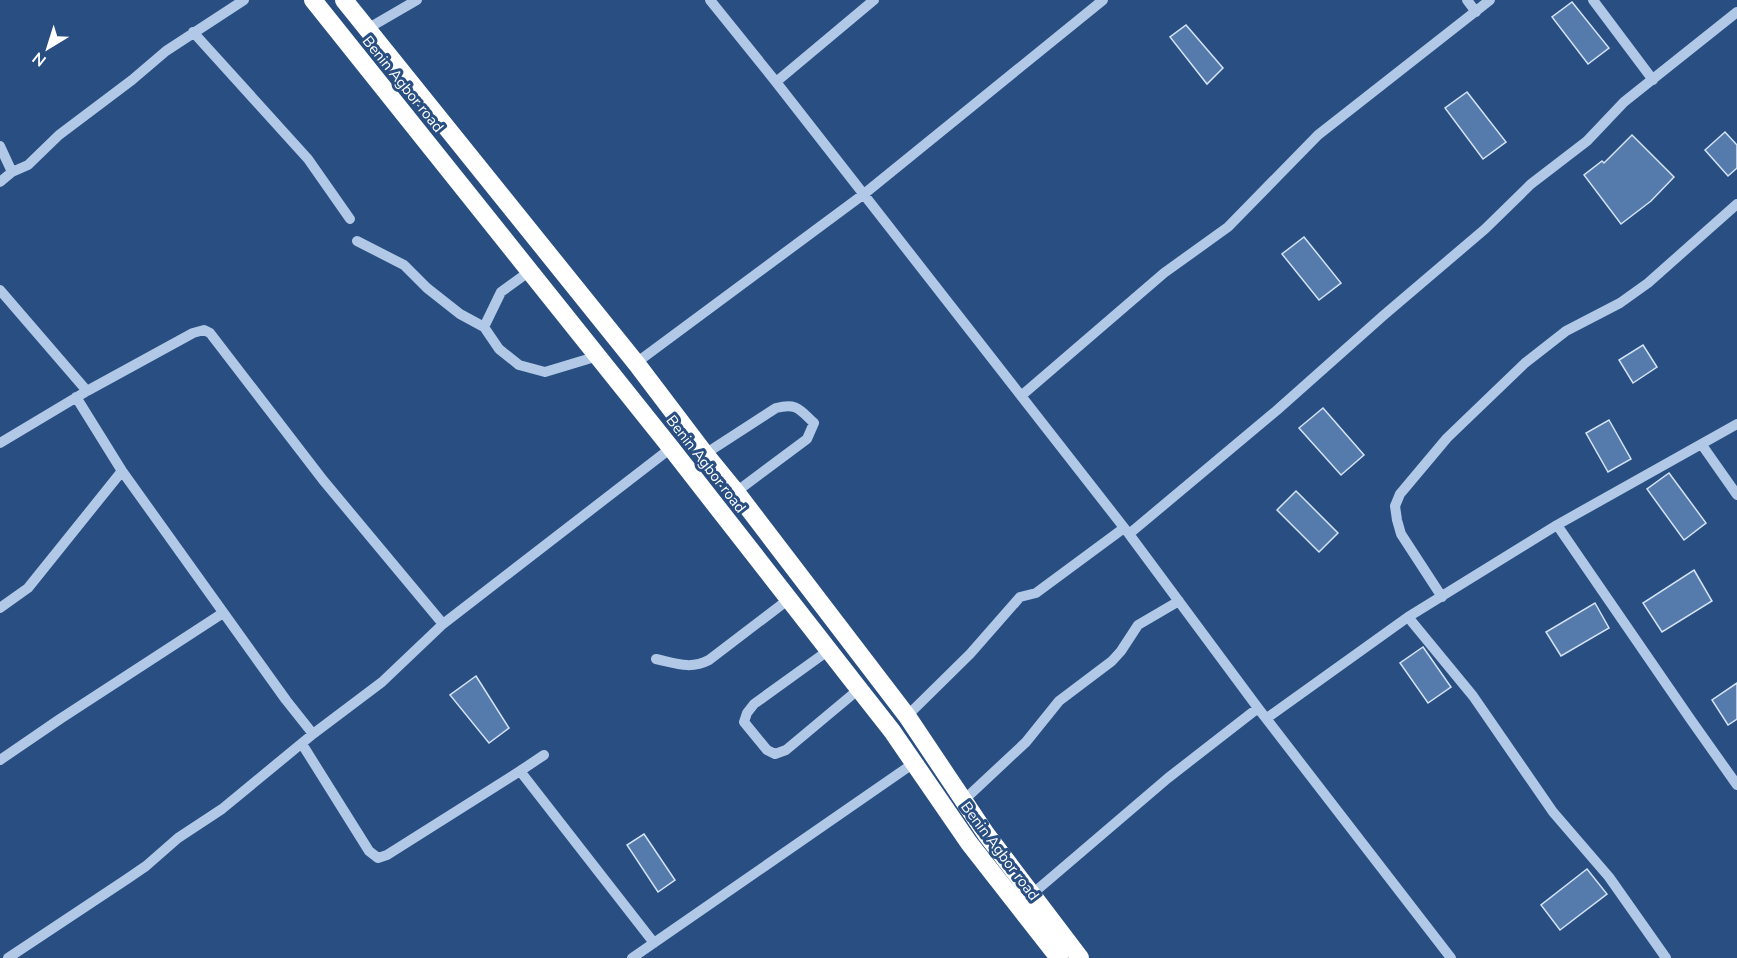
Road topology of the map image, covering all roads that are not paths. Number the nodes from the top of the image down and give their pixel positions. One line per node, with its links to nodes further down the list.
1 (244, 0): 14 (street)
2 (313, 0): 24 (highway, Benin Agbor road)
3 (344, 0): 13 (highway, Benin Agbor road)
4 (417, 0): 13 (street)
5 (710, 0): 16 (street)
6 (874, 0): 16 (street)
7 (1103, 0): 20 (street)
8 (1467, 0): 11 (street)
9 (1490, 0): 11 (street)
10 (1593, 0): 15 (street)
11 (1476, 12): 30 (street)
12 (1737, 12): 15 (street)
13 (367, 29): 28 (highway, Benin Agbor road)
14 (193, 32): 18 (street); 22 (street)
15 (1653, 80): 41 (street)
16 (776, 82): 20 (street)
17 (0, 146): 18 (street)
18 (12, 172): 19 (street)
19 (0, 182)
20 (864, 195): 28 (street); 30 (street)
21 (1737, 204): 42 (street)
22 (350, 219)
23 (357, 241): 26 (street)
24 (530, 271): 26 (street); 27 (highway, Benin Agbor road)
25 (0, 290): 29 (street)
26 (484, 327): 27 (street)
27 (598, 356): 35 (highway, Benin Agbor road)
28 (636, 363): 36 (highway, Benin Agbor road)
29 (87, 391): 31 (street); 48 (street)
30 (1021, 396): 41 (street)
31 (76, 397): 33 (street); 37 (street)
32 (1737, 424): 34 (street)
33 (0, 442)
34 (1702, 445): 39 (street); 40 (street)
35 (671, 448): 43 (highway, Benin Agbor road); 48 (street)
36 (705, 454): 38 (highway, Benin Agbor road); 38 (street)
37 (122, 471): 45 (street); 46 (street)
38 (736, 492): 53 (highway, Benin Agbor road)
39 (1737, 495)
40 (1557, 525): 42 (street); 61 (street)
41 (1126, 531): 44 (street); 53 (street)
42 (1442, 597): 47 (street)
43 (789, 599): 49 (highway, Benin Agbor road); 50 (street)
44 (1179, 602): 52 (street); 62 (street)
45 (0, 608)
46 (223, 613): 55 (street); 58 (street)
47 (1408, 617): 54 (street); 70 (street)
48 (443, 624): 55 (street)
49 (829, 650): 51 (highway, Benin Agbor road); 51 (street)
50 (656, 659)
51 (859, 689): 59 (highway, Benin Agbor road)
52 (1258, 708): 54 (street); 63 (street)
53 (907, 716): 62 (highway, Benin Agbor road)
54 (1266, 718): 69 (street)
55 (314, 734): 56 (street)
56 (302, 744): 60 (street); 65 (street)
57 (544, 755): 60 (street)
58 (0, 760)
59 (914, 763): 64 (street); 67 (highway, Benin Agbor road)
60 (520, 771): 64 (street)
61 (1737, 784)
62 (963, 801): 63 (highway, Benin Agbor road)
63 (1031, 896): 68 (highway, Benin Agbor road)
64 (654, 943): 66 (street)
65 (8, 958)
66 (632, 958)
67 (1059, 958)
68 (1080, 958)
69 (1451, 958)
70 (1666, 958)

